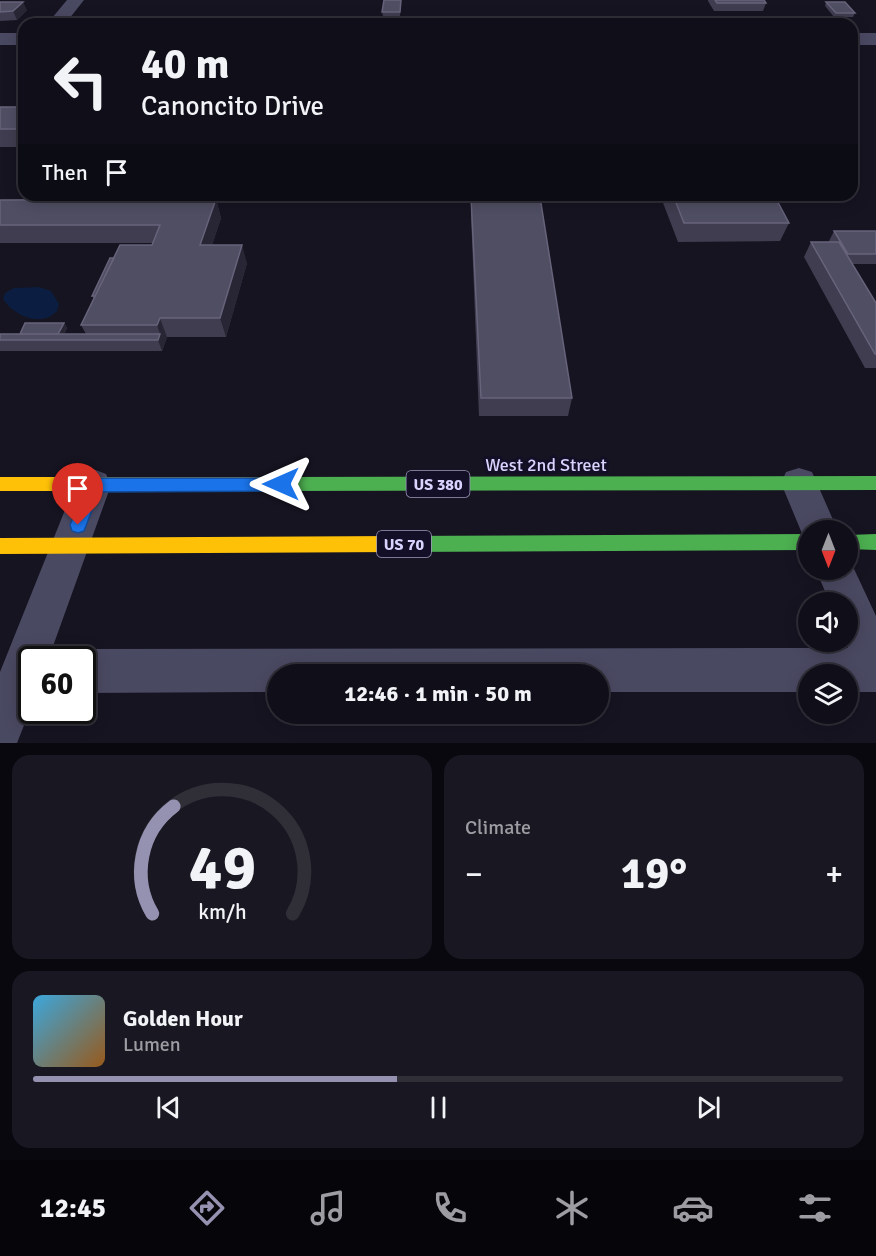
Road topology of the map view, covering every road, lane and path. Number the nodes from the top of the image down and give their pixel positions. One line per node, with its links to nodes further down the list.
1 (76, 0): 2 (street)
2 (61, 18)
3 (0, 39): 4 (street)
4 (18, 39)
5 (858, 39): 6 (street)
6 (876, 39)
7 (799, 483): 8 (main road, West 2nd Street / US 380); 10 (main road, West 2nd Street / US 380); 11 (street)
8 (876, 483)
9 (0, 484): 10 (main road, West 2nd Street / US 380)
10 (93, 485): 16 (street)
11 (814, 520)
12 (798, 542): 16 (main road, US 70)
13 (858, 542): 14 (main road)
14 (876, 542)
15 (0, 546): 16 (main road, US 70)
16 (70, 546): 18 (street)
17 (840, 580): 19 (street)
18 (36, 646)
19 (876, 665)
20 (876, 670): 21 (street)
21 (96, 671)
22 (18, 690): 23 (street)
23 (0, 729)

